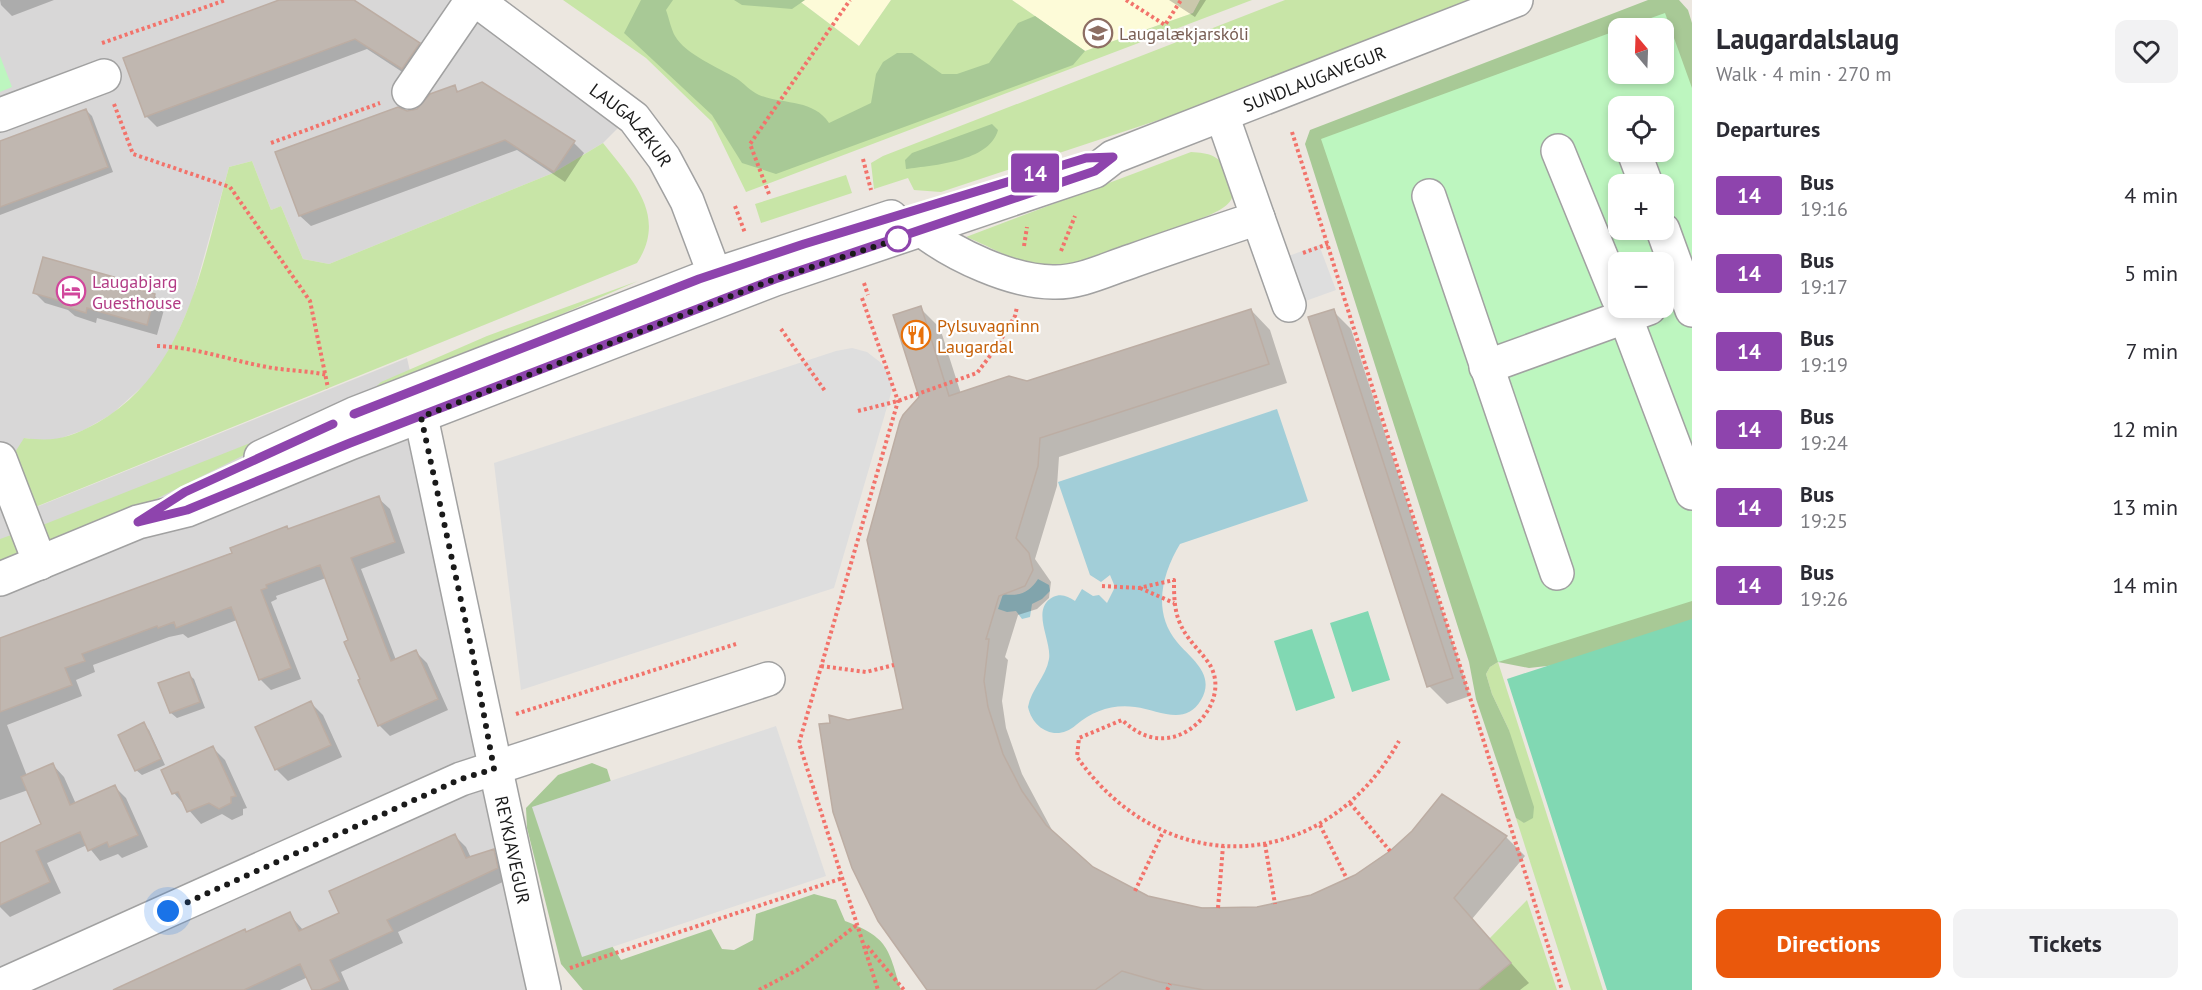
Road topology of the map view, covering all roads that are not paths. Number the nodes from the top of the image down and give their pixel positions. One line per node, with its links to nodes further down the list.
1 (474, 0): 4 (street); 14 (street, LAUGALÆKUR)
2 (1516, 0): 6 (street, SUNDLAUGAVEGUR)
3 (104, 76): 5 (street)
4 (409, 92)
5 (0, 115)
6 (1222, 115): 8 (street, SUNDLAUGAVEGUR); 10 (street)
7 (1558, 152): 13 (street)
8 (1113, 157): 11 (street, SUNDLAUGAVEGUR); 14 (street, SUNDLAUGAVEGUR)
9 (1429, 196): 19 (street)
10 (1258, 218): 11 (street); 16 (street)
11 (922, 230): 14 (street, SUNDLAUGAVEGUR)
12 (1666, 240): 15 (street)
13 (1608, 261)
14 (719, 286): 20 (street, SUNDLAUGAVEGUR)
15 (1683, 299)
16 (1289, 305)
17 (1608, 316): 19 (street)
18 (1633, 318): 22 (street)
19 (1485, 367): 24 (street)
20 (416, 404): 23 (street, SUNDLAUGAVEGUR); 27 (street, REYKJAVEGUR)
21 (0, 459): 23 (street)
22 (1692, 493)
23 (40, 563): 25 (street, SUNDLAUGAVEGUR)
24 (1557, 573)
25 (0, 579)
26 (768, 679): 27 (street)
27 (494, 769): 28 (street, REYKJAVEGUR); 29 (street)
28 (556, 980)
29 (0, 986)

